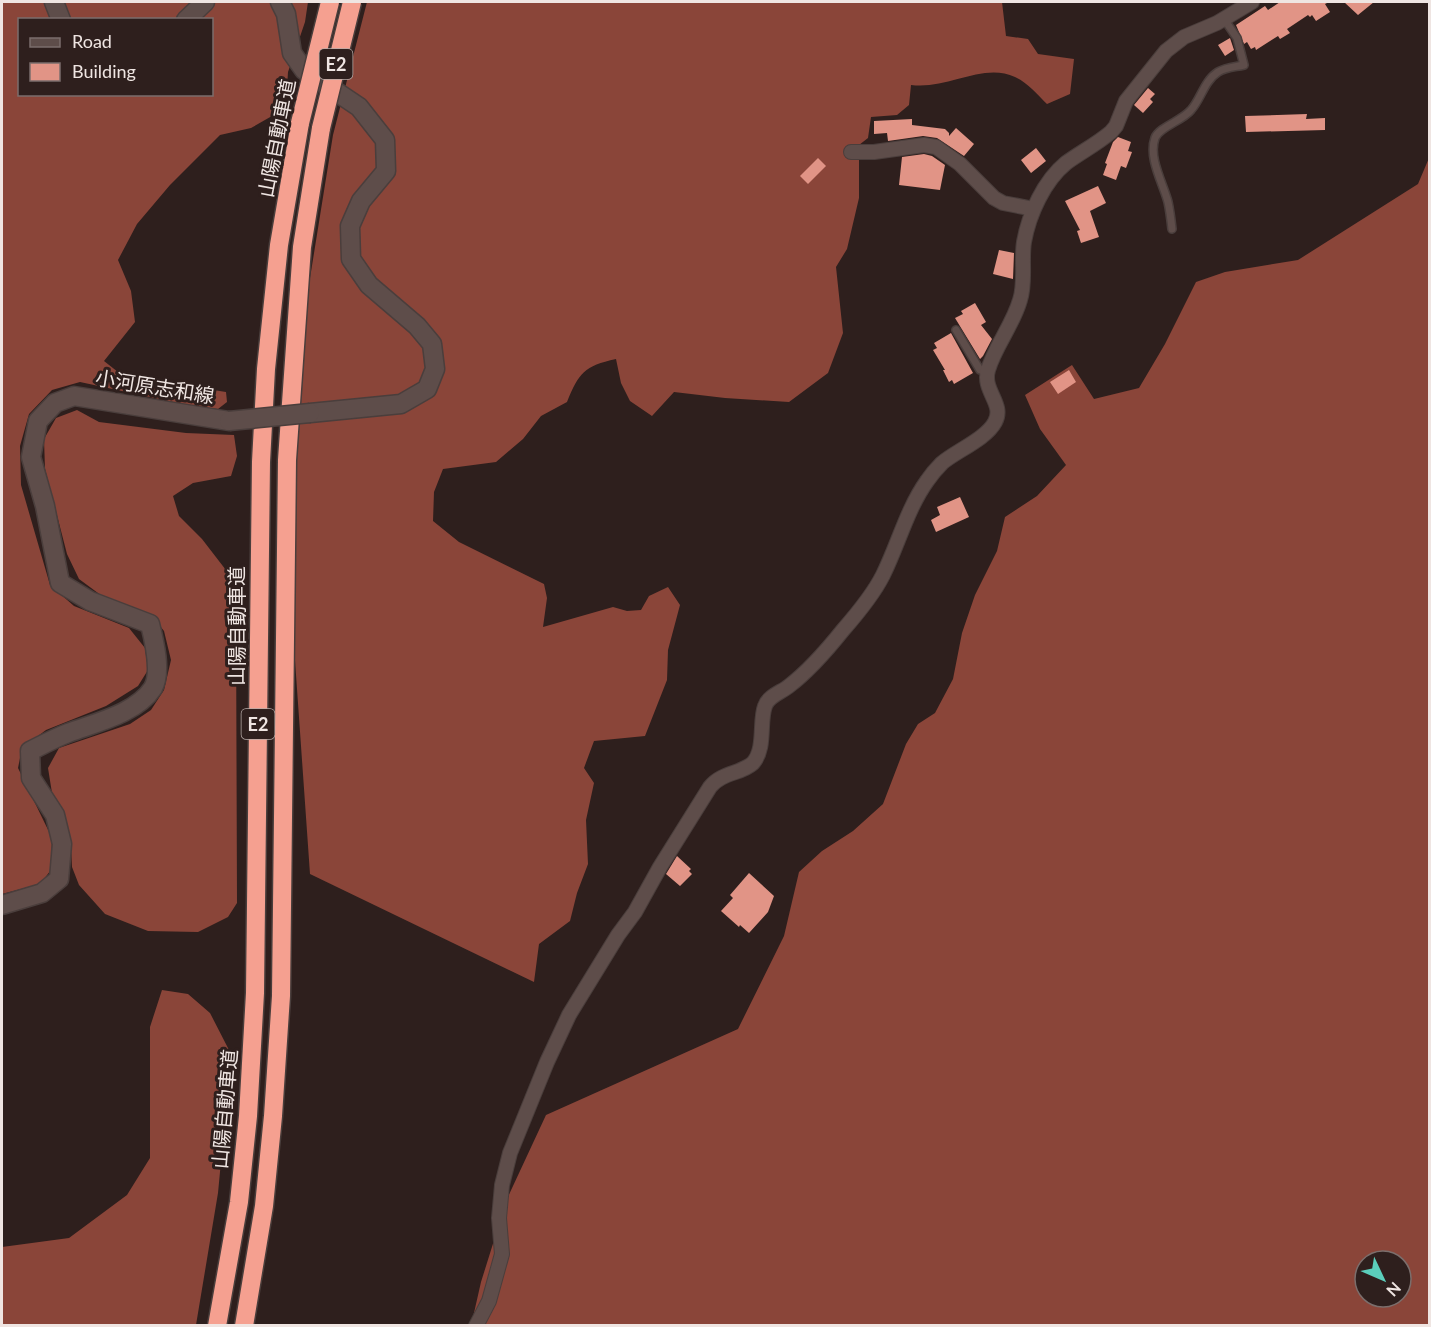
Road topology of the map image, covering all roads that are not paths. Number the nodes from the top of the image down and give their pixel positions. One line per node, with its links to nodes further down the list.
1 (54, 2): 7 (main road)
2 (205, 2): 8 (main road)
3 (280, 2): 15 (main road, 小河原志和線, bridge)
4 (330, 2): 16 (highway, 山陽自動車道 / E2, bridge)
5 (352, 2): 17 (highway, E2, bridge)
6 (1252, 2): 9 (street)
7 (60, 18)
8 (188, 18)
9 (1224, 19): 11 (street); 12 (lane)
10 (851, 152): 11 (street)
11 (1034, 209): 14 (street)
12 (1172, 229)
13 (956, 330): 14 (lane)
14 (987, 372): 18 (street)
15 (2, 905)
16 (217, 1326)
17 (244, 1326)
18 (476, 1326)

